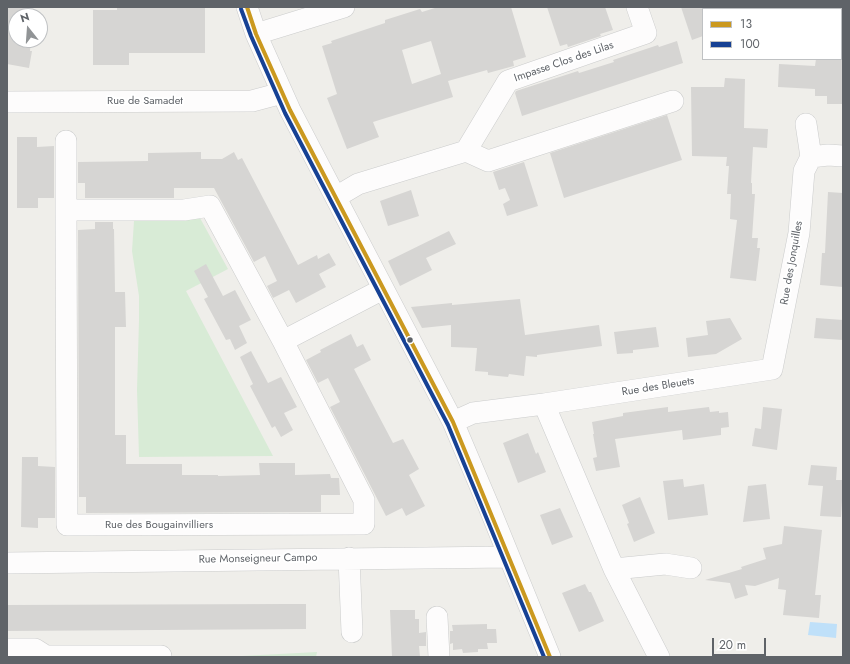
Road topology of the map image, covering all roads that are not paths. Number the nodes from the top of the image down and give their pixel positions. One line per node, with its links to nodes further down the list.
1 (247, 7): 4 (street)
2 (344, 7): 4 (street)
3 (637, 7): 10 (street, Impasse Clos des Lilas)
4 (256, 34): 5 (street)
5 (282, 93): 7 (street, Rue de Samadet); 13 (street)
6 (673, 101): 10 (street)
7 (7, 102)
8 (806, 124): 12 (street)
9 (66, 141): 14 (street, Rue des Bougainvilliers)
10 (466, 151): 13 (street)
11 (843, 156): 12 (street)
12 (811, 158): 17 (street, Rue des Jonquilles)
13 (336, 197): 15 (street)
14 (66, 210): 16 (street); 20 (street, Rue des Bougainvilliers)
15 (383, 288): 16 (street); 19 (street)
16 (282, 341): 20 (street)
17 (772, 369): 18 (street, Rue des Bleuets)
18 (544, 404): 19 (street, Rue des Bleuets); 25 (street)
19 (453, 422): 21 (street)
20 (364, 524): 22 (street)
21 (509, 557): 22 (street, Rue Monseigneur Campo); 31 (street)
22 (357, 558): 23 (street, Rue Monseigneur Campo); 27 (street)
23 (7, 562)
24 (691, 568): 25 (street)
25 (614, 569): 32 (street)
26 (437, 617): 30 (street)
27 (352, 632)
28 (7, 649): 29 (street)
29 (161, 656)
30 (439, 657)
31 (550, 657)
32 (659, 657)

